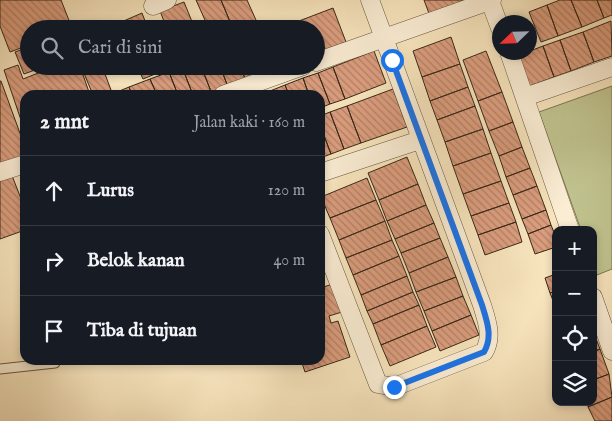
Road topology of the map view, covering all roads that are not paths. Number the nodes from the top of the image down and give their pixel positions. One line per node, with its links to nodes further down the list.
1 (370, 0): 4 (street)
2 (491, 0): 3 (street); 4 (street)
3 (496, 15)
4 (385, 37): 5 (street); 11 (street)
5 (325, 59)
6 (512, 60): 10 (street)
7 (612, 67): 10 (street)
8 (278, 75): 9 (street)
9 (237, 90)
10 (525, 97): 15 (street)
11 (420, 140): 13 (street); 16 (street)
12 (20, 166): 14 (street)
13 (325, 171)
14 (0, 172)
15 (569, 226)
16 (325, 247)
17 (597, 309): 18 (street)
18 (611, 347)
19 (37, 365): 20 (lane)
20 (0, 369)

